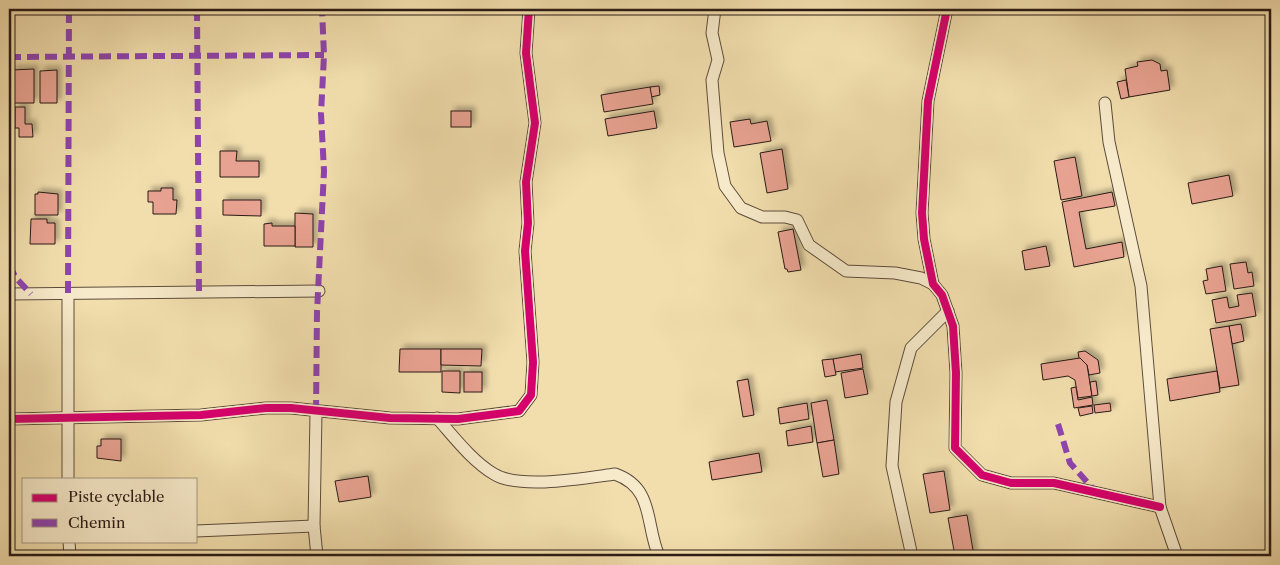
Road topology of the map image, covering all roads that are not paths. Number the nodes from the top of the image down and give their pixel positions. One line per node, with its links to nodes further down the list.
1 (529, 9): 11 (street)
2 (715, 9): 5 (street)
3 (947, 9): 5 (street)
4 (1105, 103): 15 (street)
5 (933, 284): 9 (street)
6 (320, 291): 8 (street)
7 (9, 294): 8 (street)
8 (68, 294): 12 (street)
9 (948, 311): 15 (street); 22 (street)
10 (316, 412): 11 (street); 12 (street); 16 (street)
11 (437, 418): 21 (street)
12 (67, 419): 13 (street); 14 (street)
13 (9, 420)
14 (68, 478)
15 (1160, 507): 23 (street)
16 (314, 526): 17 (street); 20 (street)
17 (198, 531)
18 (69, 542): 19 (street)
19 (70, 556)
20 (317, 556)
21 (660, 556)
22 (912, 556)
23 (1177, 556)

